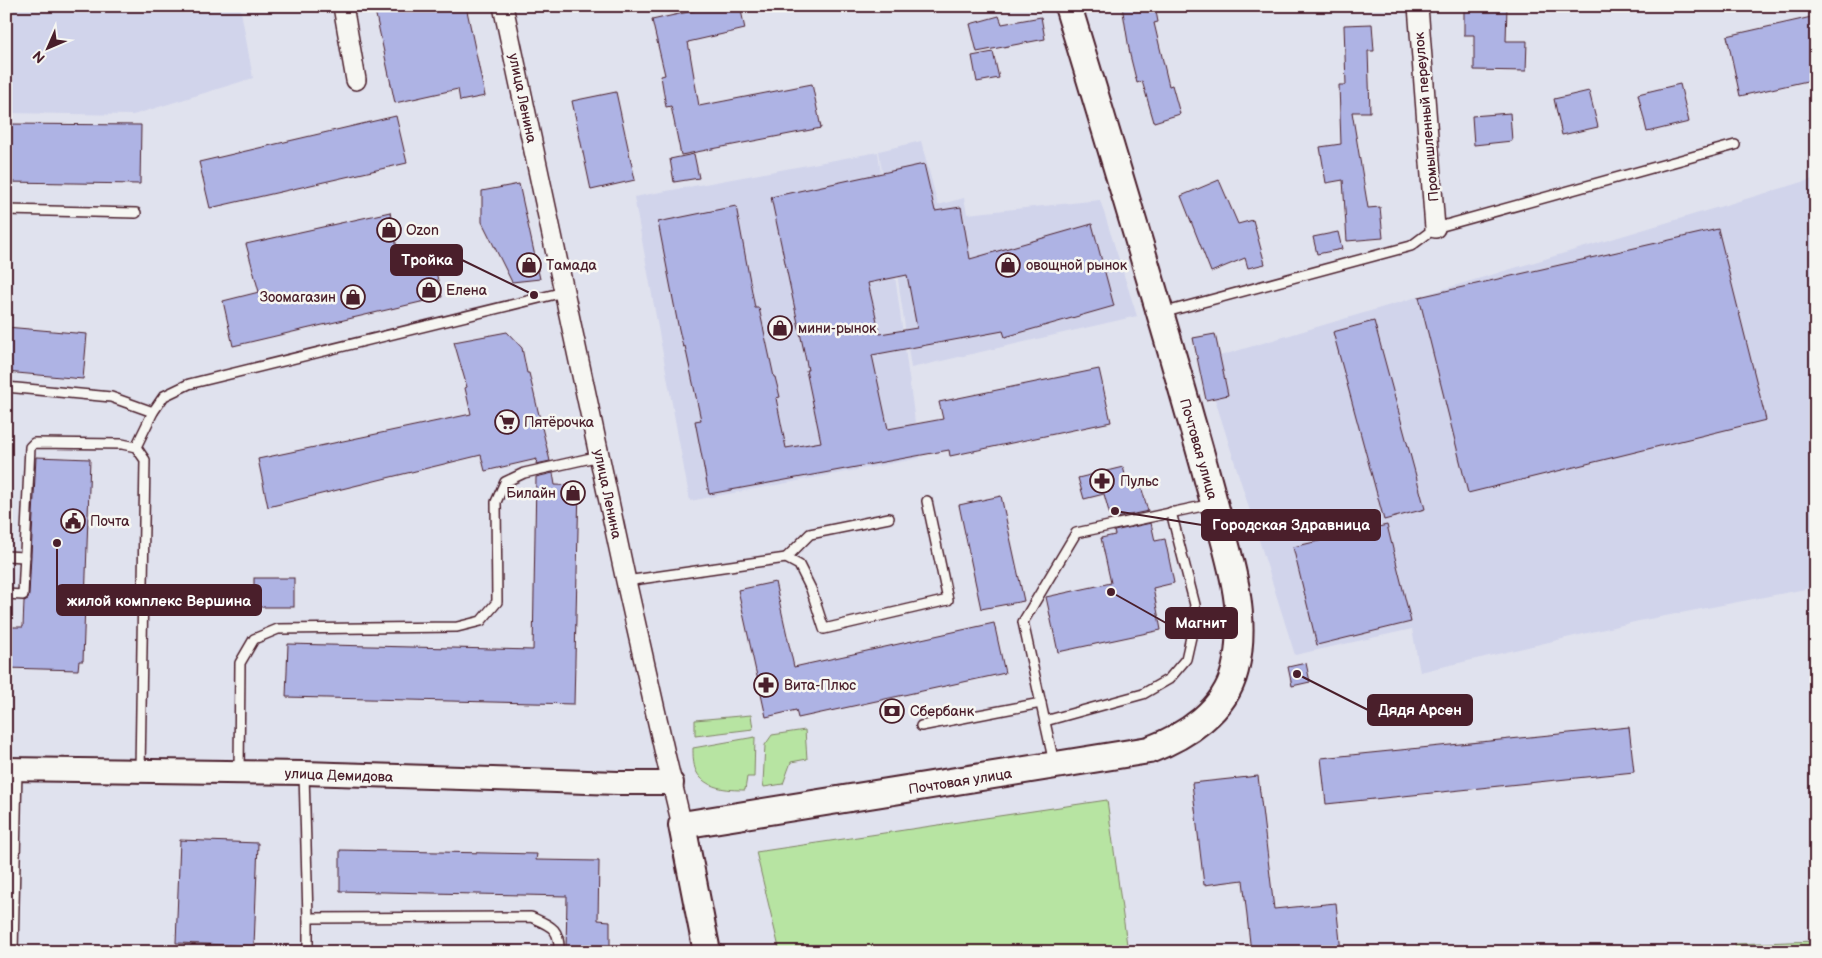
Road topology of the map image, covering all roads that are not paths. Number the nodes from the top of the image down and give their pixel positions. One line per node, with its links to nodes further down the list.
1 (343, 6): 5 (street)
2 (503, 6): 10 (street, улица Ленина)
3 (1068, 6): 11 (main road, Почтовая улица)
4 (1418, 6): 9 (street, Промышленный переулок)
5 (356, 80)
6 (1735, 144): 9 (lane)
7 (6, 210): 8 (lane)
8 (136, 213)
9 (1435, 228): 11 (lane)
10 (564, 292): 13 (lane); 15 (street, улица Ленина)
11 (1161, 314): 17 (main road, Почтовая улица)
12 (6, 387): 13 (lane)
13 (153, 412): 14 (lane)
14 (136, 447): 21 (lane); 30 (lane)
15 (600, 456): 23 (street, улица Ленина); 31 (lane)
16 (927, 501): 22 (lane)
17 (1214, 503): 18 (lane); 28 (main road, Почтовая улица)
18 (1171, 512): 25 (lane); 26 (lane)
19 (889, 518): 22 (lane)
20 (6, 556): 21 (lane)
21 (25, 557): 24 (lane)
22 (786, 558): 23 (lane)
23 (626, 581): 33 (street, улица Ленина)
24 (6, 594)
25 (1041, 703): 26 (lane); 27 (lane)
26 (1044, 721): 28 (lane)
27 (921, 726)
28 (1055, 766): 34 (main road, Почтовая улица)
29 (12, 769): 30 (street, улица Демидова); 35 (lane)
30 (140, 771): 31 (street, улица Демидова)
31 (239, 773): 32 (street, улица Демидова)
32 (304, 774): 33 (street, улица Демидова); 36 (lane)
33 (672, 783): 34 (street, улица Ленина)
34 (682, 825): 40 (main road, улица Ленина)
35 (10, 908): 37 (lane)
36 (308, 918): 38 (lane); 39 (lane)
37 (13, 952)
38 (308, 952)
39 (559, 952)
40 (708, 952)

